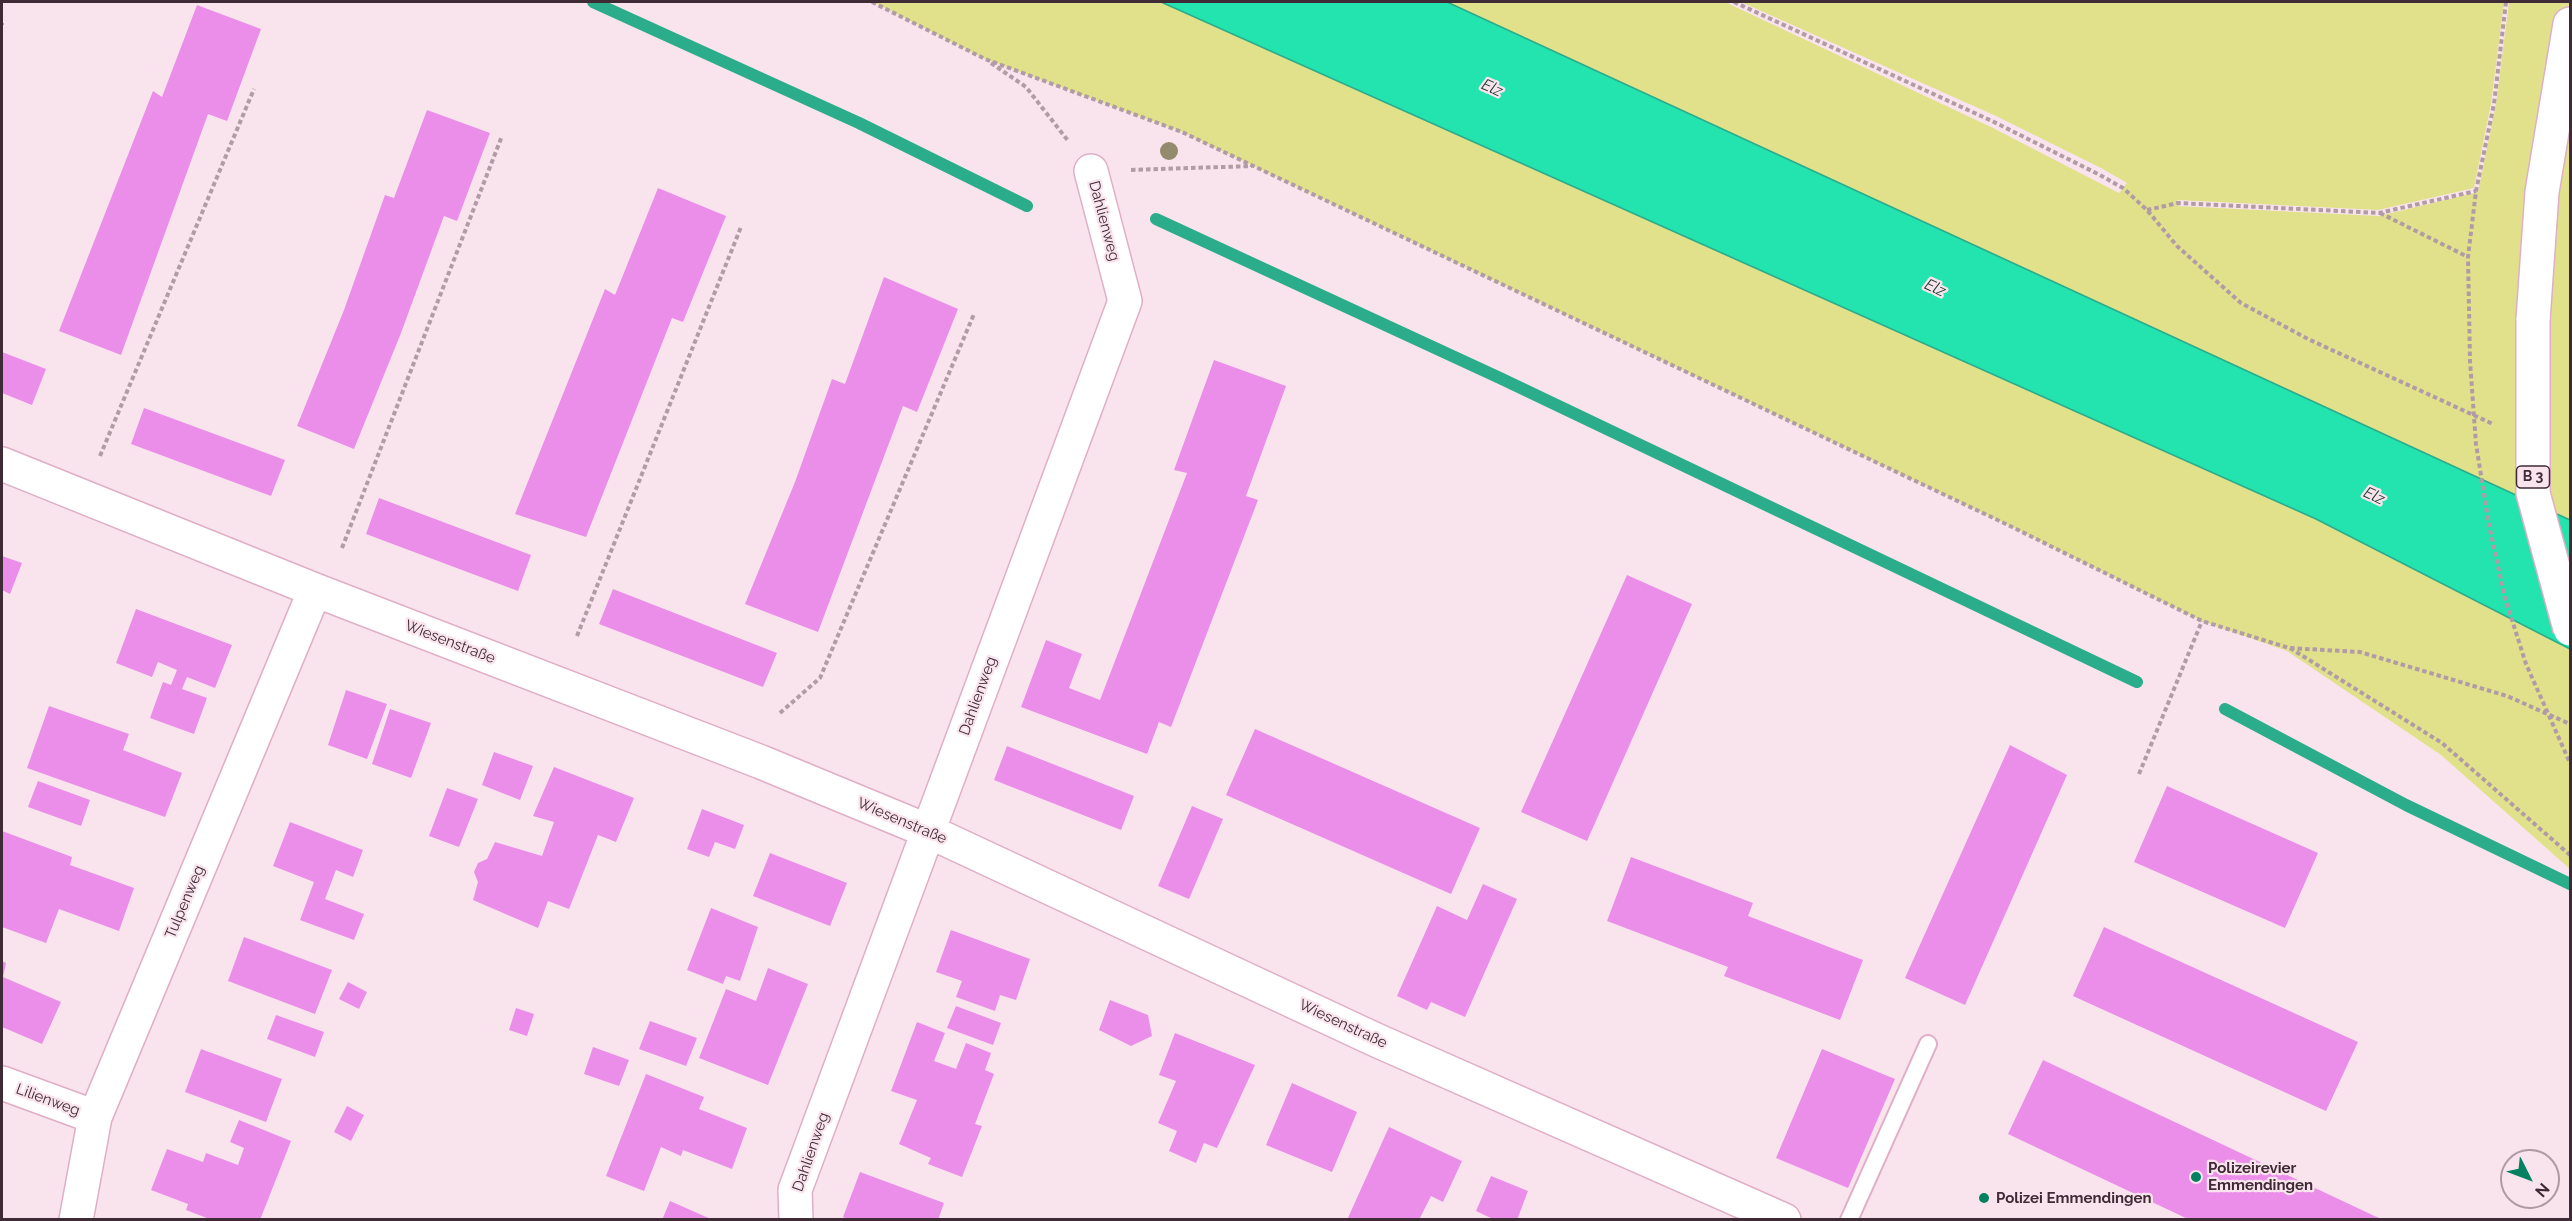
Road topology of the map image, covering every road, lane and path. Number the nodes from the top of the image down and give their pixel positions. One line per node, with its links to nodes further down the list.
1 (873, 2): 5 (path)
2 (1734, 2): 11 (path)
3 (2506, 2): 10 (path)
4 (2571, 24): 23 (street, B 3, bridge)
5 (985, 59): 8 (path); 9 (path)
6 (254, 89): 18 (path)
7 (502, 136): 20 (path)
8 (1254, 166): 9 (path); 22 (path)
9 (1092, 171): 29 (street, Dahlienweg)
10 (2476, 190): 12 (path); 14 (path)
11 (2147, 210): 12 (path); 17 (path)
12 (2379, 213): 14 (path)
13 (741, 227): 24 (path)
14 (2468, 257): 15 (path)
15 (2468, 292)
16 (974, 314): 26 (path)
17 (2497, 426)
18 (100, 456)
19 (2, 464): 21 (street, Wiesenstraße)
20 (342, 548)
21 (315, 590): 29 (street, Wiesenstraße); 33 (street, Tulpenweg)
22 (2202, 621): 25 (path); 28 (path)
23 (2571, 629)
24 (576, 636)
25 (2289, 648): 27 (path); 30 (path)
26 (780, 713)
27 (2571, 724)
28 (2139, 774)
29 (928, 831): 35 (street, Dahlienweg); 36 (street, Wiesenstraße)
30 (2571, 855)
31 (1928, 1044): 37 (lane)
32 (2, 1083): 33 (street, Lilienweg)
33 (95, 1118): 34 (street, Tulpenweg)
34 (76, 1220)
35 (796, 1220)
36 (1784, 1220)
37 (1849, 1220)

